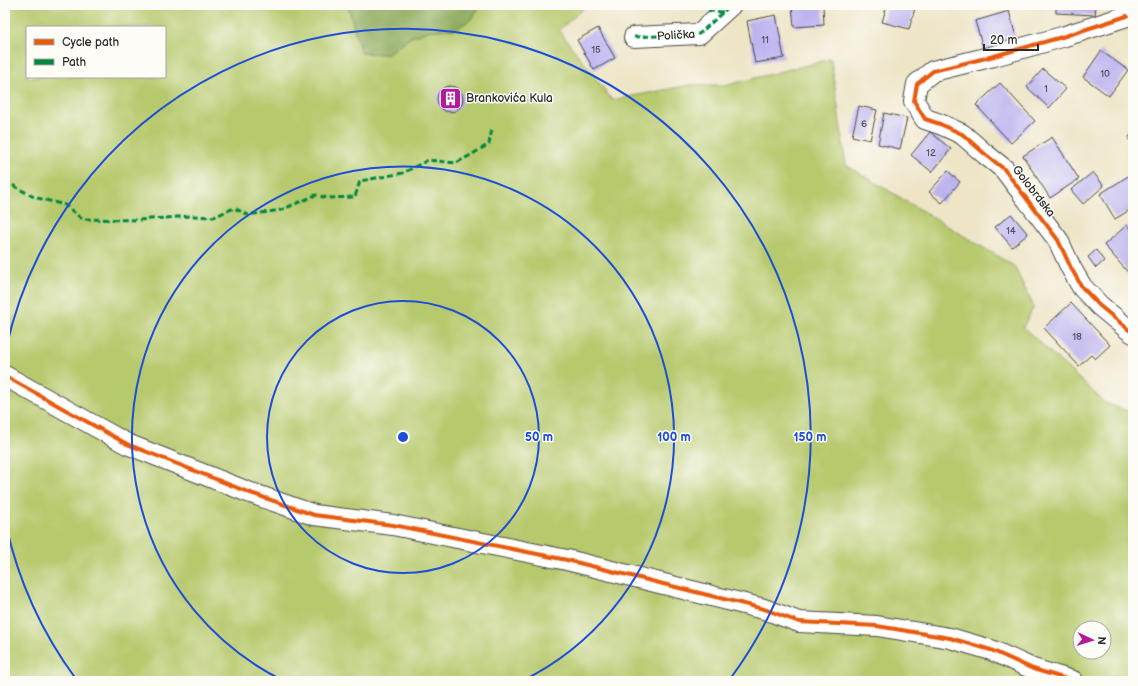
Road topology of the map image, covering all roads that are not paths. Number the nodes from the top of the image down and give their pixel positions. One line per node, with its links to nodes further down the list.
1 (731, 5): 3 (street, Polička)
2 (1126, 15): 4 (street, Golobrdska)
3 (634, 37)
4 (1133, 333)
5 (5, 376): 6 (street)
6 (1073, 681)

